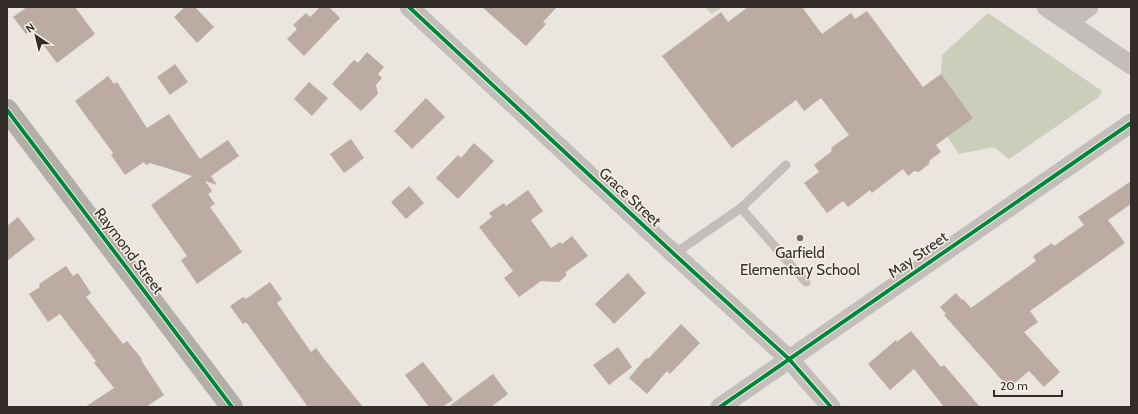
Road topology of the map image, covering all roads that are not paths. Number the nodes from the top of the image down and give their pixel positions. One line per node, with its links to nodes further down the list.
1 (409, 7): 10 (street, Grace Street)
2 (1046, 7): 4 (street)
3 (1089, 7): 4 (street)
4 (1066, 15): 5 (street)
5 (1131, 65)
6 (7, 110): 13 (street, Raymond Street)
7 (1131, 124): 12 (street, May Street)
8 (786, 165): 9 (lane)
9 (741, 208): 10 (lane); 11 (lane)
10 (674, 254): 12 (street, Grace Street)
11 (806, 282)
12 (789, 359): 14 (street, May Street); 15 (street, Grace Street)
13 (232, 407)
14 (720, 407)
15 (831, 407)

